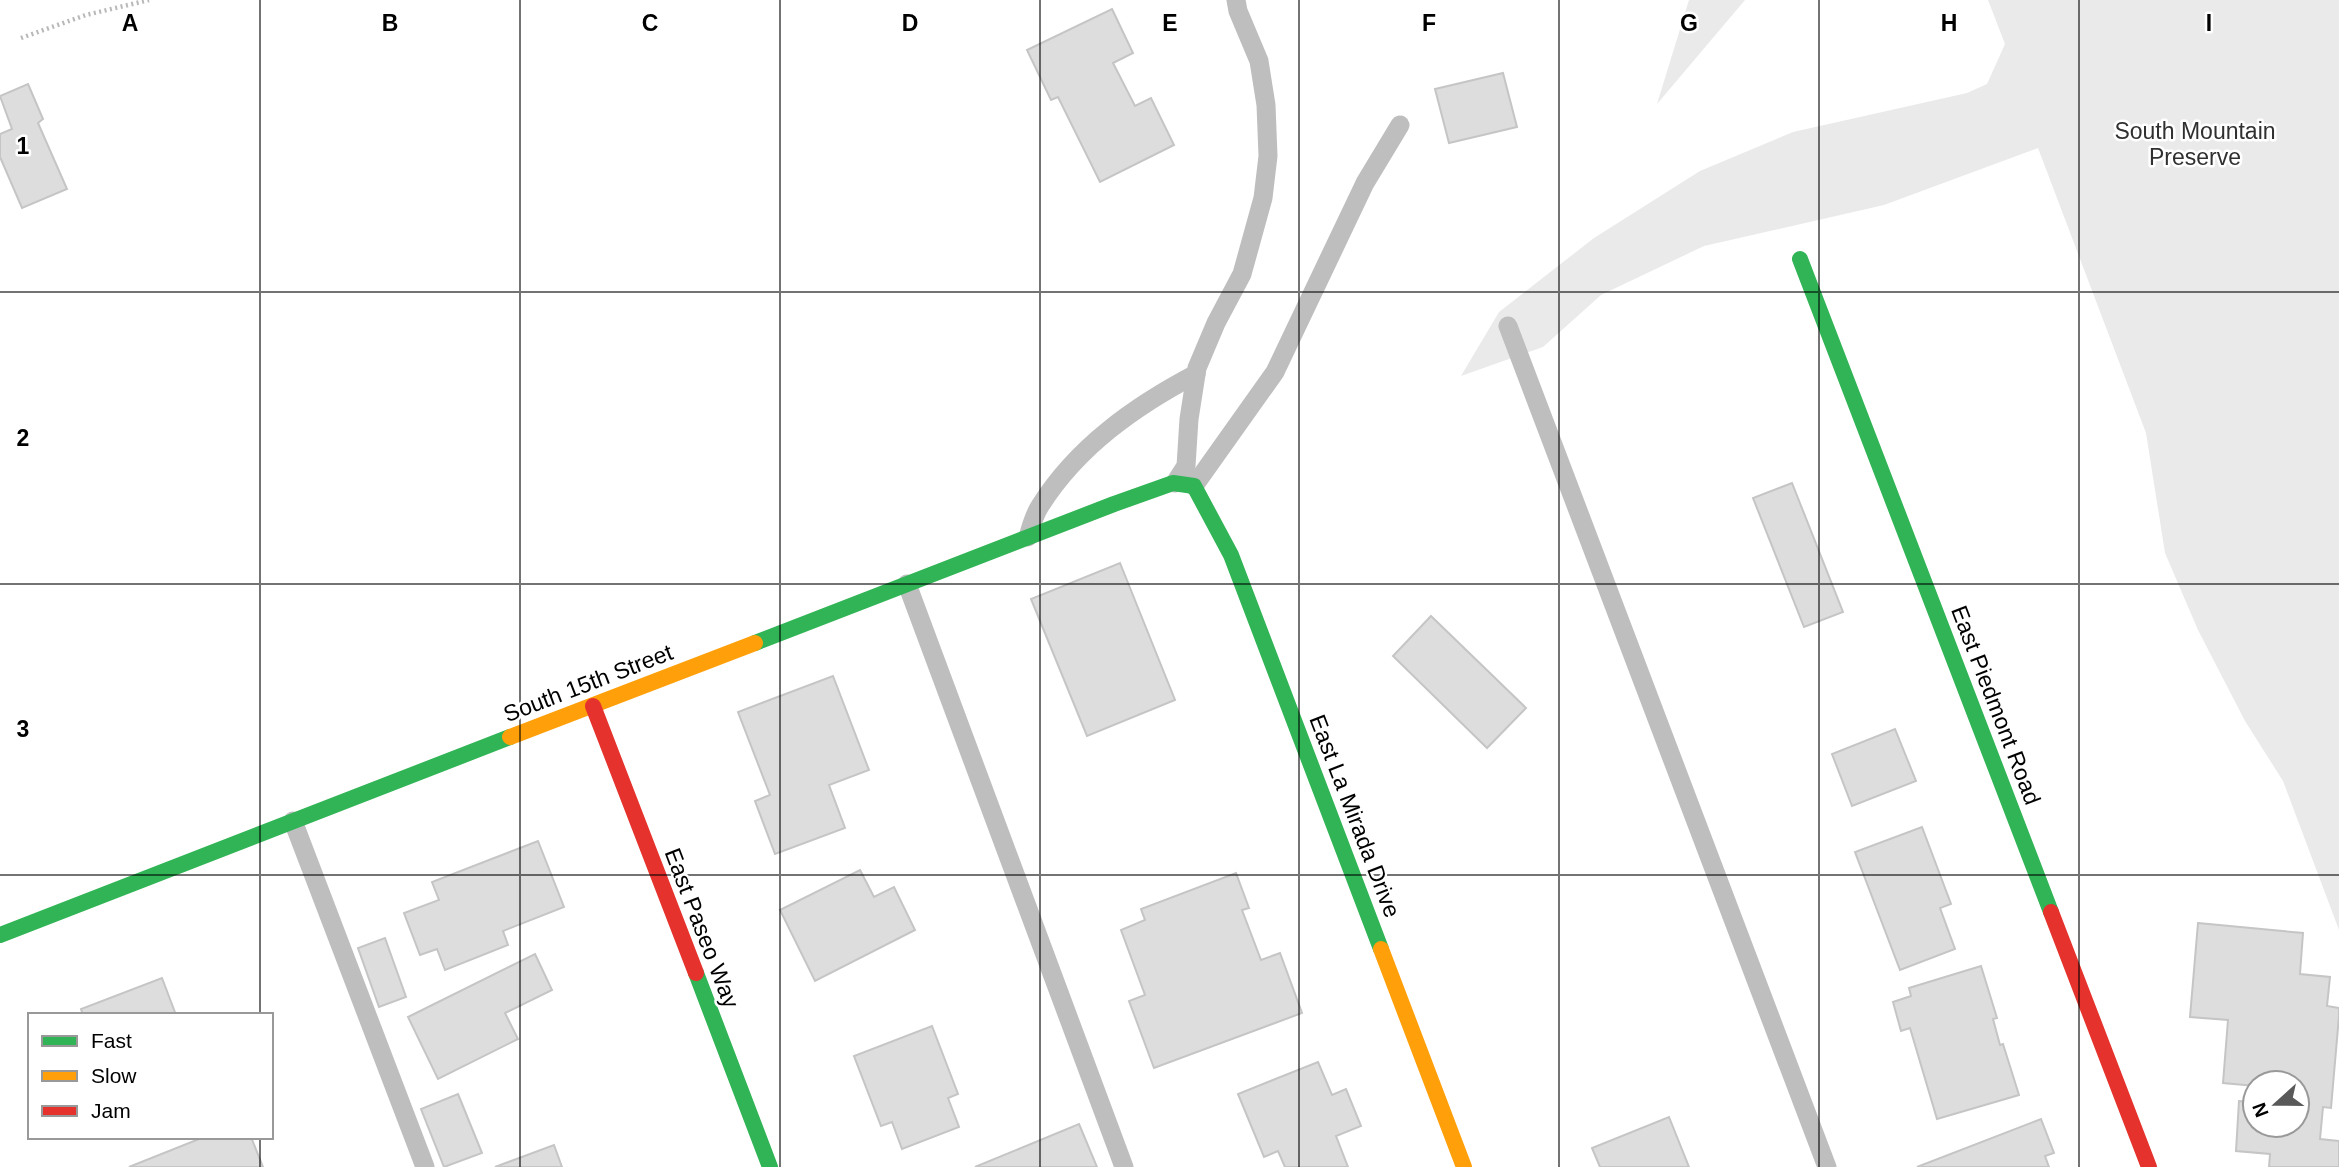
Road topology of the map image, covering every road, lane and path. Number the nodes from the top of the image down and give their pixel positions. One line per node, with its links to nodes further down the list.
1 (149, 0): 3 (path)
2 (1236, 0): 7 (lane)
3 (21, 38)
4 (1401, 125): 8 (lane)
5 (1800, 259): 19 (street, East Piedmont Road)
6 (1508, 326): 18 (lane)
7 (1196, 374): 8 (lane); 9 (lane)
8 (1184, 485): 9 (street, South 15th Street); 17 (street, East La Mirada Drive)
9 (1027, 538): 10 (street, South 15th Street)
10 (907, 584): 11 (street, South 15th Street); 16 (lane)
11 (593, 706): 12 (street, South 15th Street); 15 (street, East Paseo Way)
12 (293, 821): 13 (street, South 15th Street); 14 (lane)
13 (0, 934)
14 (425, 1167)
15 (770, 1167)
16 (1124, 1167)
17 (1464, 1167)
18 (1827, 1167)
19 (2149, 1167)

